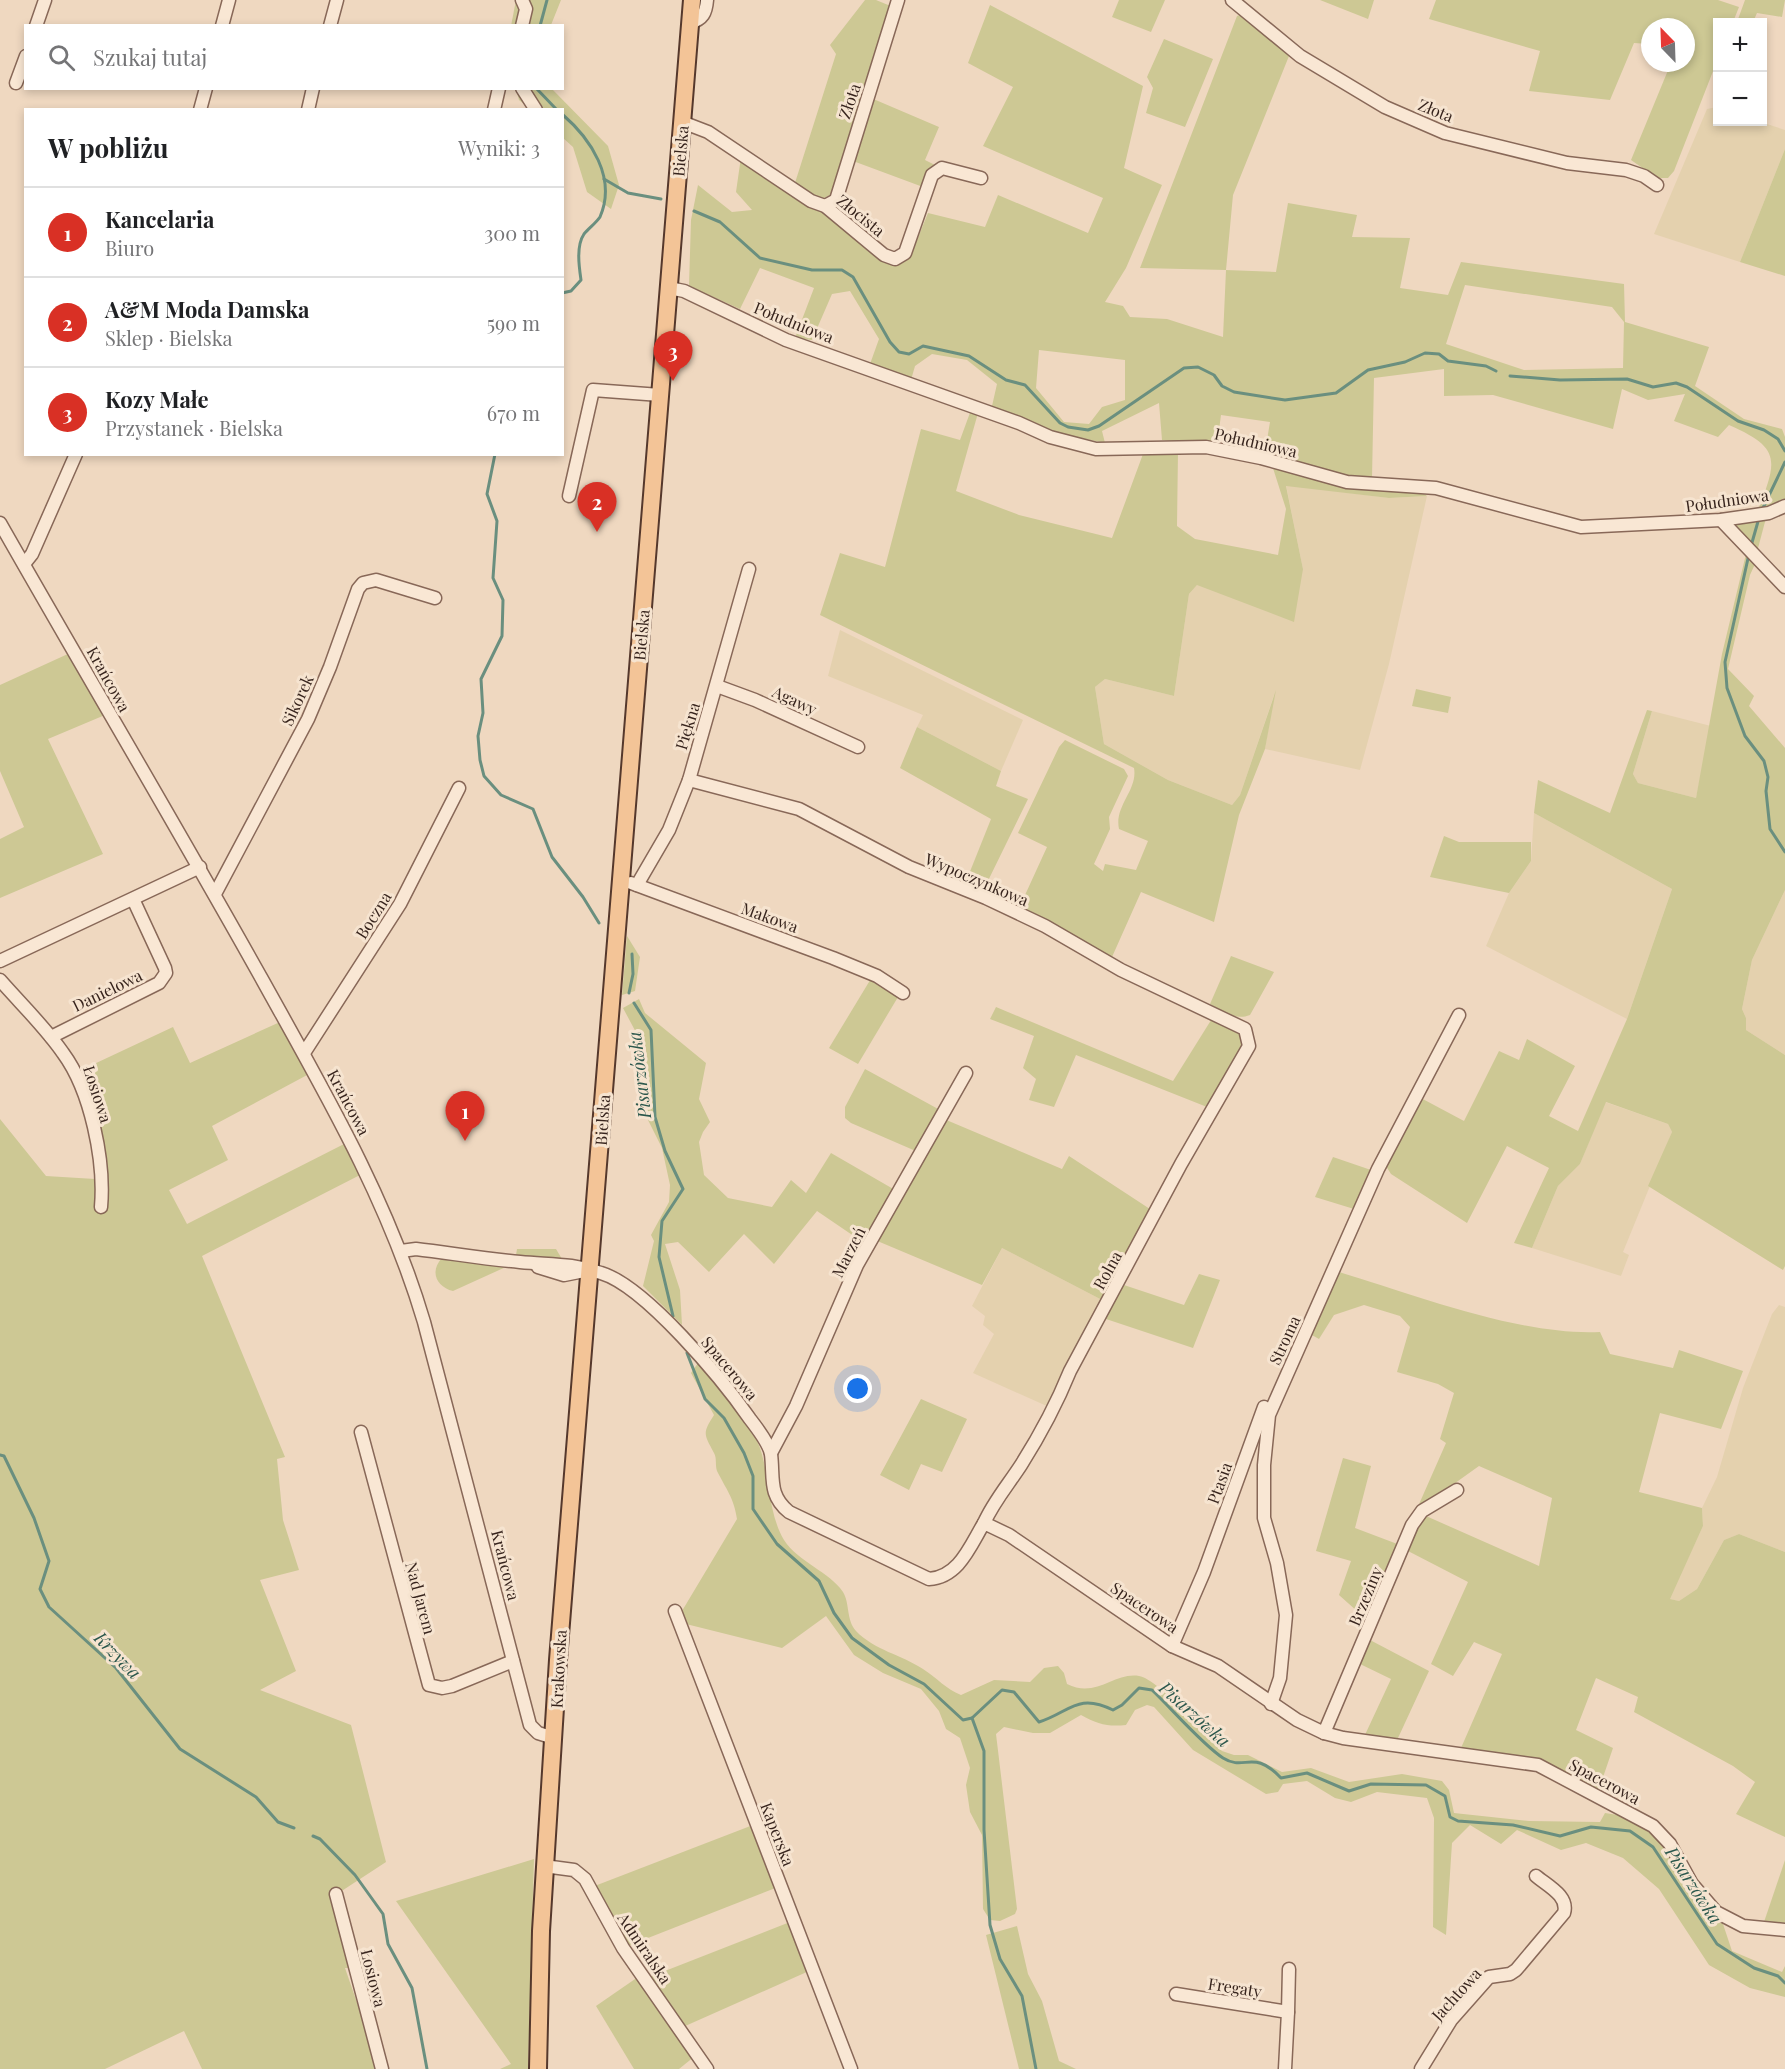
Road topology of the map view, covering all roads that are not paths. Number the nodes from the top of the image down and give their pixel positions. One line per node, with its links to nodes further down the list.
1 (45, 0): 10 (street)
2 (229, 0): 11 (street)
3 (337, 0): 12 (street)
4 (522, 0): 13 (street)
5 (692, 0): 9 (main road, Bielska)
6 (708, 0): 9 (street)
7 (898, 0): 27 (street, Złota)
8 (1232, 0): 26 (street, Złota)
9 (690, 23): 24 (main road, Bielska)
10 (37, 24)
11 (223, 24)
12 (331, 24)
13 (522, 24)
14 (24, 61): 15 (street)
15 (16, 83)
16 (205, 90): 20 (street)
17 (313, 90): 21 (street)
18 (499, 90): 22 (street)
19 (523, 90): 23 (street)
20 (201, 108)
21 (308, 108)
22 (494, 108)
23 (536, 108)
24 (682, 122): 27 (street, Złocista); 28 (main road, Bielska)
25 (981, 178): 27 (street, Złocista)
26 (1657, 185)
27 (825, 206)
28 (669, 288): 29 (main road, Bielska); 33 (street, Południowa)
29 (660, 395): 31 (street); 44 (main road, Bielska)
30 (75, 456): 35 (street)
31 (568, 496)
32 (1785, 506): 33 (street, Południowa)
33 (1721, 520): 37 (street)
34 (0, 523): 35 (street, Krańcowa)
35 (24, 564): 43 (street, Krańcowa)
36 (749, 569): 39 (street, Piękna)
37 (1785, 587)
38 (435, 598): 45 (street, Sikorek)
39 (717, 686): 40 (street, Agawy); 41 (street, Piękna)
40 (858, 747)
41 (689, 780): 44 (street, Piękna); 51 (street, Wypoczynkowa)
42 (459, 788): 53 (street, Boczna)
43 (200, 867): 45 (street, Krańcowa); 46 (street)
44 (629, 883): 49 (street, Makowa); 57 (main road, Bielska)
45 (215, 894): 53 (street, Krańcowa)
46 (133, 899): 47 (street); 52 (street, Danielowa)
47 (0, 961)
48 (0, 980): 52 (street, Łosiowa)
49 (903, 993)
50 (1459, 1015): 66 (street, Stroma)
51 (1245, 1029): 62 (street, Rolna)
52 (51, 1037): 55 (street, Łosiowa)
53 (304, 1053): 56 (street, Krańcowa)
54 (966, 1073): 60 (street, Marzeń)
55 (100, 1207)
56 (401, 1251): 57 (street, Spacerowa); 65 (street, Krańcowa)
57 (589, 1270): 60 (street, Spacerowa); 68 (main road, Krakowska)
58 (1297, 1332): 64 (street, Ptasia)
59 (361, 1432): 65 (street, Nad Jarem)
60 (771, 1453): 62 (street)
61 (1457, 1490): 67 (street, Brzeziny)
62 (984, 1523): 64 (street, Spacerowa)
63 (675, 1611): 79 (street, Kaperska)
64 (1172, 1646): 66 (street, Spacerowa)
65 (513, 1661): 68 (street, Krańcowa)
66 (1271, 1704): 67 (street, Spacerowa)
67 (1324, 1733): 72 (street, Spacerowa)
68 (554, 1738): 69 (main road, Krakowska)
69 (544, 1866): 77 (main road, Krakowska); 78 (street, Admiralska)
70 (1536, 1876): 81 (street, Jachtowa)
71 (336, 1894): 76 (street, Łosiowa)
72 (1785, 1930)
73 (1288, 1969): 75 (street)
74 (1176, 1994): 75 (street, Fregaty)
75 (1288, 2012): 80 (street)
76 (382, 2069)
77 (538, 2069)
78 (707, 2069)
79 (851, 2069)
80 (1285, 2069)
81 (1421, 2069)

